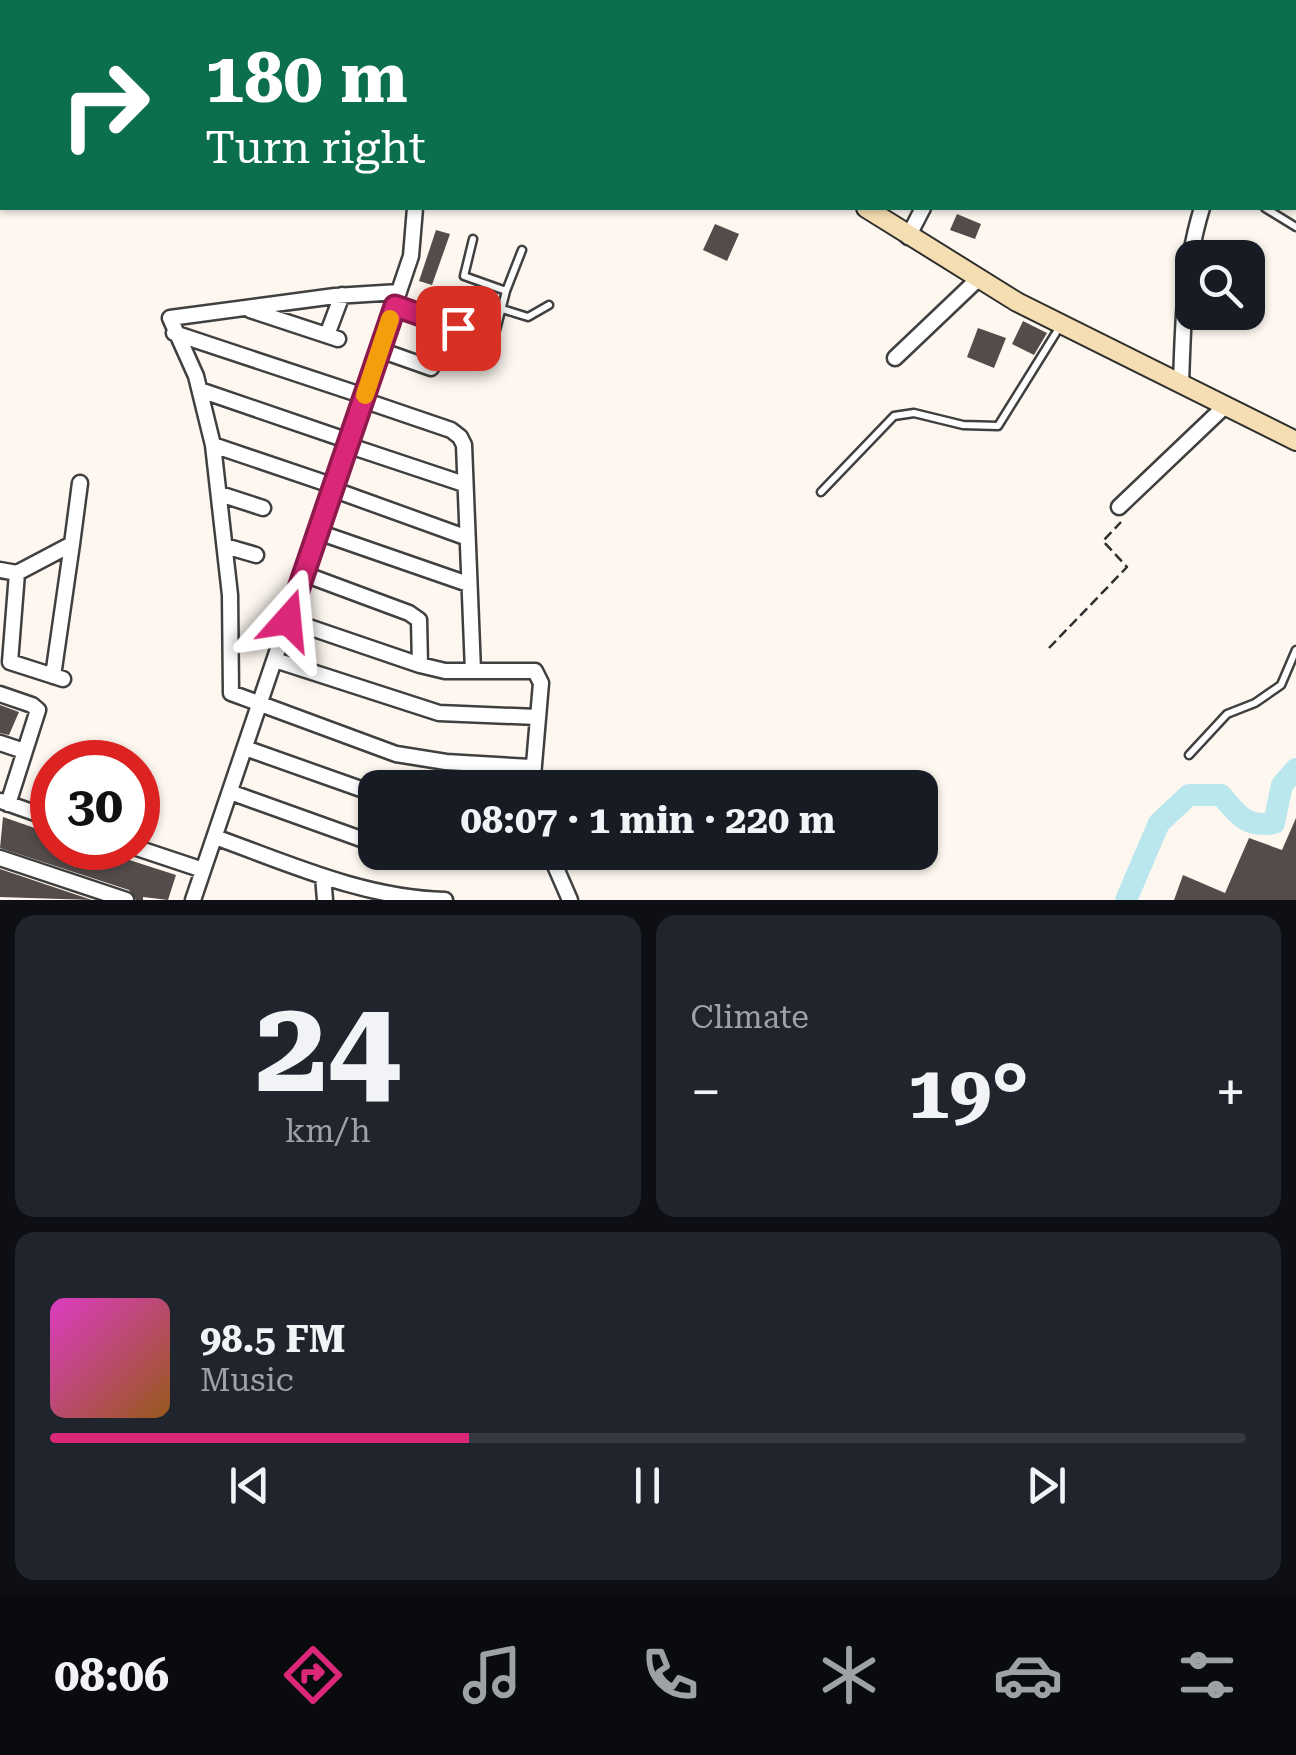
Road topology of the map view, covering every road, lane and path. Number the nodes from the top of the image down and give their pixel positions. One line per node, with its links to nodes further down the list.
1 (418, 0): 2 (street)
2 (434, 0)
3 (415, 210): 15 (street)
4 (869, 210): 9 (main road)
5 (922, 210): 9 (street)
6 (1201, 210): 24 (street)
7 (1268, 210): 8 (lane)
8 (1296, 227)
9 (908, 237): 12 (main road)
10 (473, 239): 13 (lane)
11 (522, 250): 13 (lane)
12 (977, 280): 19 (main road); 22 (street)
13 (506, 291): 18 (lane)
14 (342, 295): 15 (street); 17 (street); 17 (street)
15 (397, 299): 18 (lane); 21 (street)
16 (549, 305): 18 (lane)
17 (244, 308): 20 (street)
18 (502, 309)
19 (1062, 322): 24 (main road); 34 (lane)
20 (174, 334): 25 (street); 26 (street)
21 (380, 350): 23 (street); 26 (street)
22 (895, 358)
23 (431, 368)
24 (1181, 384): 27 (main road)
25 (200, 390): 29 (street); 30 (street)
26 (363, 398): 29 (street); 32 (street)
27 (1224, 407): 28 (main road); 36 (street)
28 (1296, 441)
29 (348, 443): 32 (street); 33 (street)
30 (214, 444): 33 (street); 35 (street)
31 (80, 483): 40 (street)
32 (464, 484): 39 (street)
33 (333, 488): 38 (street); 39 (street)
34 (821, 492)
35 (220, 494): 37 (street); 41 (street)
36 (1119, 507): 48 (path)
37 (263, 508)
38 (318, 532): 45 (street); 46 (street)
39 (465, 537): 46 (street)
40 (72, 544): 44 (street); 44 (street)
41 (226, 546): 42 (street); 54 (street)
42 (256, 555)
43 (0, 570): 44 (street)
44 (17, 574)
45 (304, 574): 47 (street); 51 (street)
46 (468, 584): 52 (street)
47 (288, 620): 50 (street); 51 (street)
48 (1049, 648)
49 (1296, 650): 59 (lane)
50 (275, 660): 54 (street); 55 (street)
51 (420, 666): 52 (street)
52 (473, 672): 55 (street)
53 (0, 694): 58 (street)
54 (259, 706): 57 (street); 60 (street)
55 (537, 718): 60 (street)
56 (0, 743): 58 (street)
57 (245, 748): 62 (street); 63 (street)
58 (24, 751): 64 (street)
59 (1189, 755)
60 (531, 767): 61 (street)
61 (531, 770)
62 (358, 788)
63 (230, 792): 66 (street); 67 (street)
64 (4, 802): 65 (street)
65 (30, 811)
66 (215, 836): 70 (street); 72 (street)
67 (358, 838)
68 (160, 856): 70 (street)
69 (0, 858): 73 (street)
70 (204, 870): 74 (street)
71 (557, 870): 77 (street)
72 (323, 876): 75 (street); 76 (street)
73 (126, 900)
74 (193, 900)
75 (326, 900)
76 (445, 900)
77 (570, 900)

